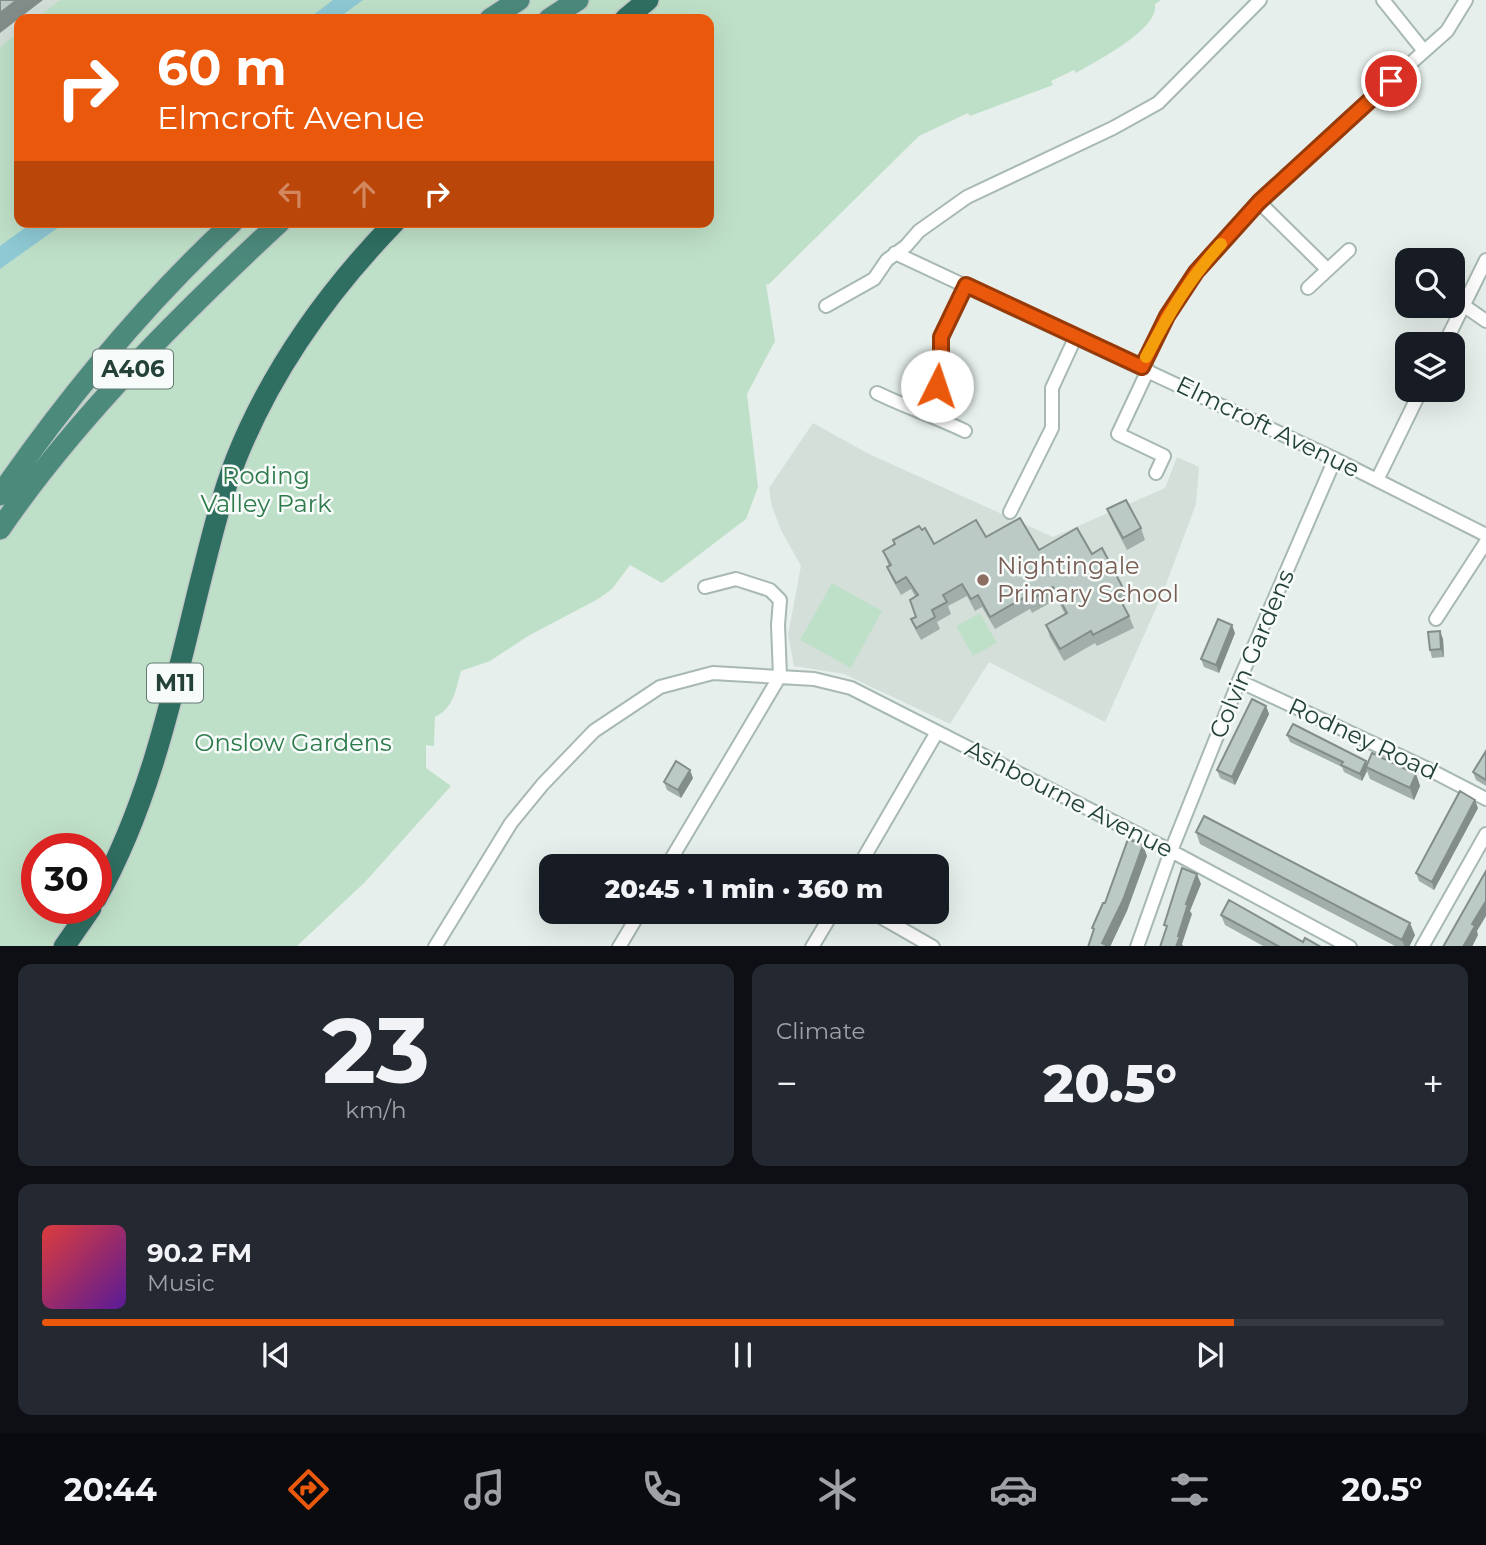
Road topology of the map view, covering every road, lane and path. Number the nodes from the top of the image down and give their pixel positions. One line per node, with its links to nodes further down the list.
1 (519, 0): 7 (highway)
2 (578, 0): 8 (highway)
3 (648, 0): 9 (highway)
4 (1260, 0): 16 (street)
5 (1383, 0): 10 (street)
6 (1466, 0): 10 (street)
7 (498, 14)
8 (557, 14)
9 (631, 14)
10 (1424, 51): 11 (street)
11 (1259, 202): 18 (street); 26 (street)
12 (227, 228): 34 (highway, A406)
13 (274, 228): 36 (highway, A406)
14 (390, 228): 49 (highway, M11)
15 (1349, 250): 18 (street)
16 (895, 253): 19 (street, Elmcroft Avenue); 22 (street)
17 (1486, 260): 21 (street)
18 (1328, 270): 20 (street)
19 (966, 285): 25 (street, Elmcroft Avenue); 29 (street)
20 (1308, 288)
21 (1465, 302)
22 (826, 306)
23 (1465, 307): 24 (street)
24 (1486, 321)
25 (1076, 336): 26 (street, Elmcroft Avenue); 35 (street)
26 (1145, 368): 31 (street, Elmcroft Avenue); 32 (street)
27 (877, 393): 29 (street)
28 (1415, 402): 33 (street)
29 (924, 412): 30 (street)
30 (965, 431)
31 (1335, 459): 33 (street, Elmcroft Avenue); 42 (street, Colvin Gardens)
32 (1156, 473)
33 (1377, 480): 37 (street, Elmcroft Avenue)
34 (0, 495)
35 (1010, 512)
36 (0, 529)
37 (1486, 535)
38 (1486, 542): 40 (street)
39 (705, 587): 41 (street)
40 (1436, 619)
41 (780, 676): 43 (street, Ashbourne Avenue); 47 (street); 55 (street)
42 (1239, 681): 44 (street, Rodney Road); 46 (street, Colvin Gardens)
43 (937, 732): 46 (street, Ashbourne Avenue); 48 (street)
44 (1486, 799)
45 (1486, 834): 61 (street)
46 (1171, 850): 59 (street, Colvin Gardens); 60 (street, Ashbourne Avenue)
47 (674, 854)
48 (866, 854)
49 (112, 867)
50 (80, 924): 54 (highway)
51 (633, 924): 56 (street)
52 (826, 924): 57 (street)
53 (893, 924): 58 (street)
54 (65, 946)
55 (436, 946)
56 (620, 946)
57 (813, 946)
58 (931, 946)
59 (1137, 946)
60 (1348, 946)
61 (1423, 946)

